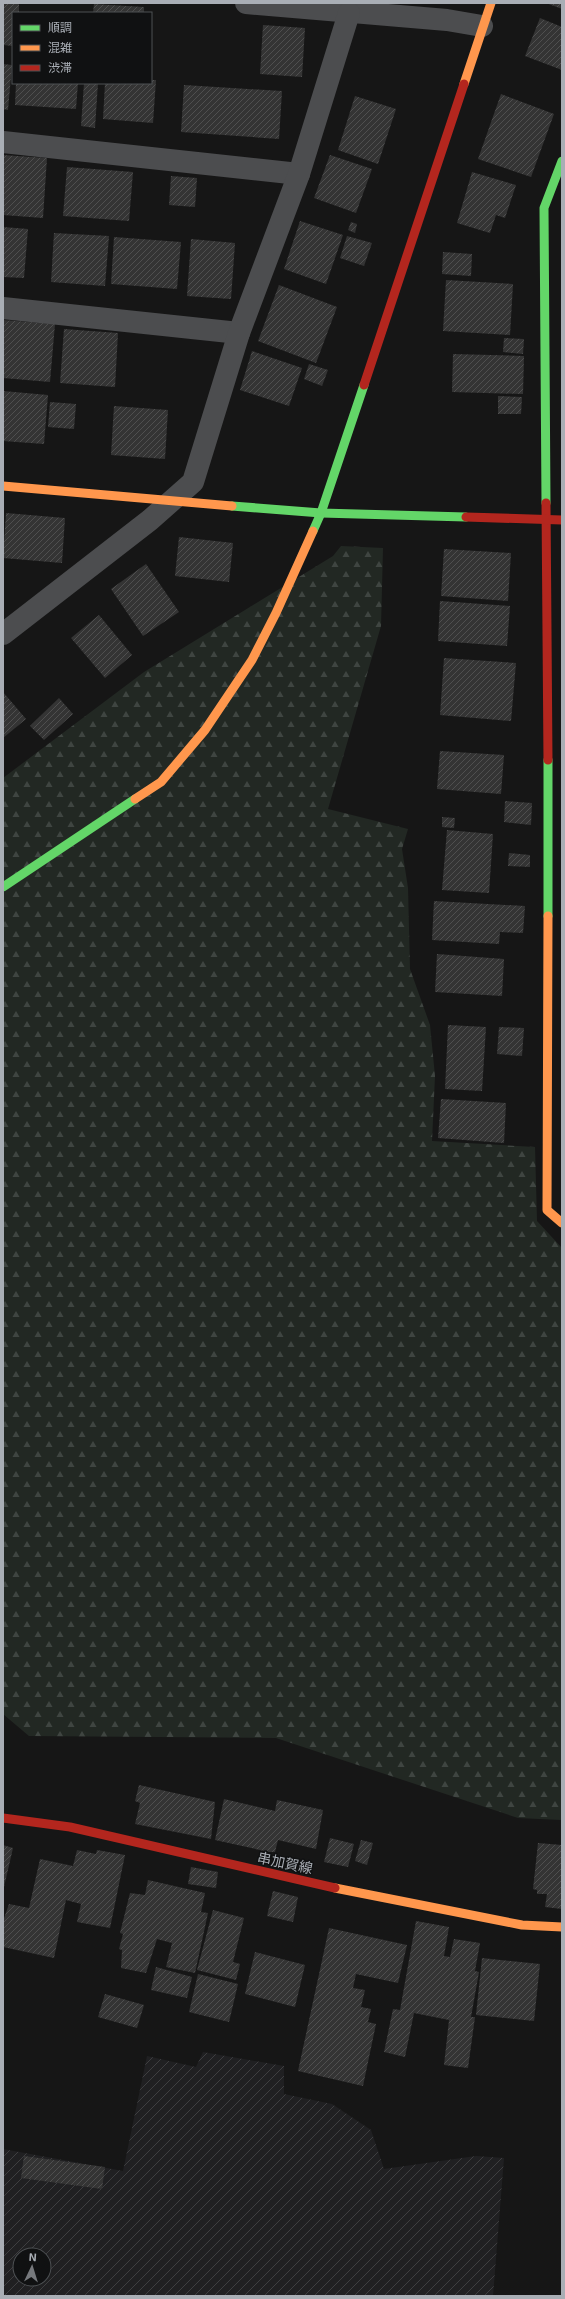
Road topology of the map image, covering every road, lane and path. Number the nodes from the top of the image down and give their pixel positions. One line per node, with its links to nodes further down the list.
1 (246, 3): 3 (street)
2 (491, 3): 4 (street)
3 (349, 13): 4 (street); 7 (street)
4 (482, 26): 12 (street)
5 (3, 142): 7 (street)
6 (562, 161): 13 (street)
7 (299, 174): 9 (street)
8 (3, 308): 9 (street)
9 (239, 333): 11 (street)
10 (3, 486): 11 (street)
11 (172, 502): 12 (street); 15 (street)
12 (321, 513): 13 (street); 16 (street)
13 (545, 520): 14 (street); 17 (street)
14 (562, 520)
15 (3, 634)
16 (3, 887)
17 (562, 1223)
18 (3, 1818): 19 (street, 串加賀線)
19 (562, 1927)

